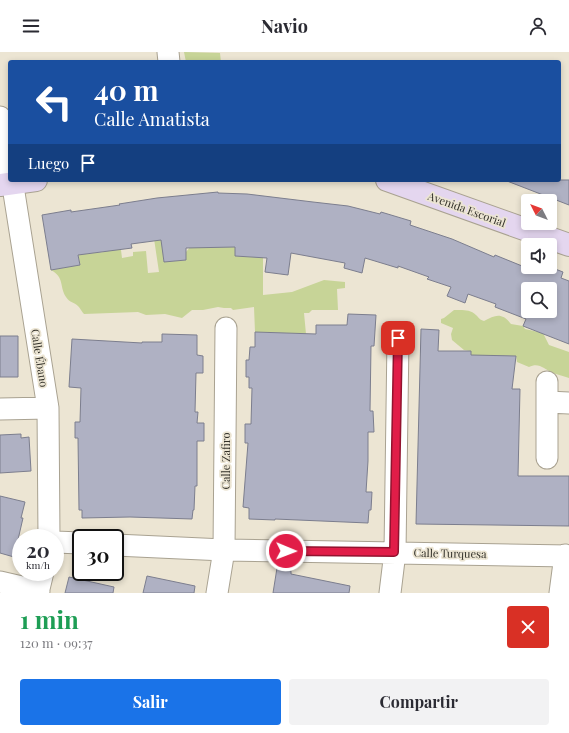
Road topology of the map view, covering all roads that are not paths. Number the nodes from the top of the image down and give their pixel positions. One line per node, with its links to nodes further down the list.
1 (0, 116): 2 (street, Calle Ébano)
2 (8, 180)
3 (8, 182): 9 (street, Calle Ébano)
4 (393, 182): 5 (street, Avenida Escorial)
5 (569, 245)
6 (226, 328): 14 (street, Calle Zafiro)
7 (398, 338): 15 (street)
8 (569, 403): 11 (street)
9 (48, 408): 10 (street); 12 (street, Calle Ébano)
10 (0, 409)
11 (547, 458)
12 (49, 529)
13 (124, 545): 14 (street, Calle Turquesa)
14 (224, 550): 15 (street, Calle Turquesa); 19 (street, Calle Zafiro)
15 (394, 552): 16 (street, Calle Turquesa); 20 (street)
16 (567, 555): 21 (street)
17 (0, 582): 18 (street)
18 (40, 585)
19 (217, 593)
20 (390, 593)
21 (560, 593)

